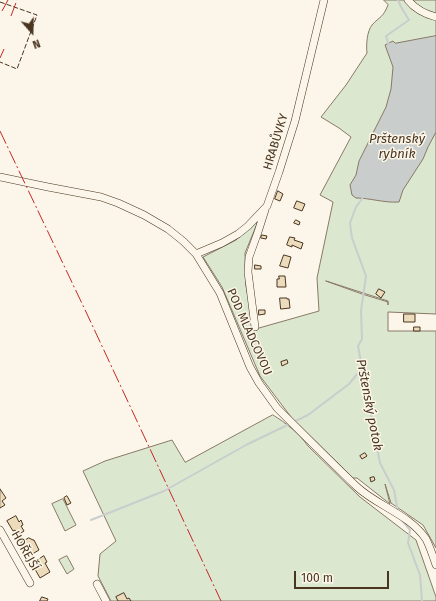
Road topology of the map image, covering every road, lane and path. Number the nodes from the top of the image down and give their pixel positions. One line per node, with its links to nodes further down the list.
1 (324, 0): 5 (street, HRABŮVKY)
2 (408, 0): 3 (street)
3 (436, 17)
4 (0, 177): 6 (street, POD MLADCOVOU)
5 (267, 206): 6 (street, HRABŮVKY); 7 (street)
6 (196, 254): 9 (street, POD MLADCOVOU)
7 (255, 327)
8 (0, 530): 10 (street, HOŘEJŠÍ)
9 (436, 565)
10 (30, 583)
11 (97, 584): 12 (street)
12 (106, 601)

